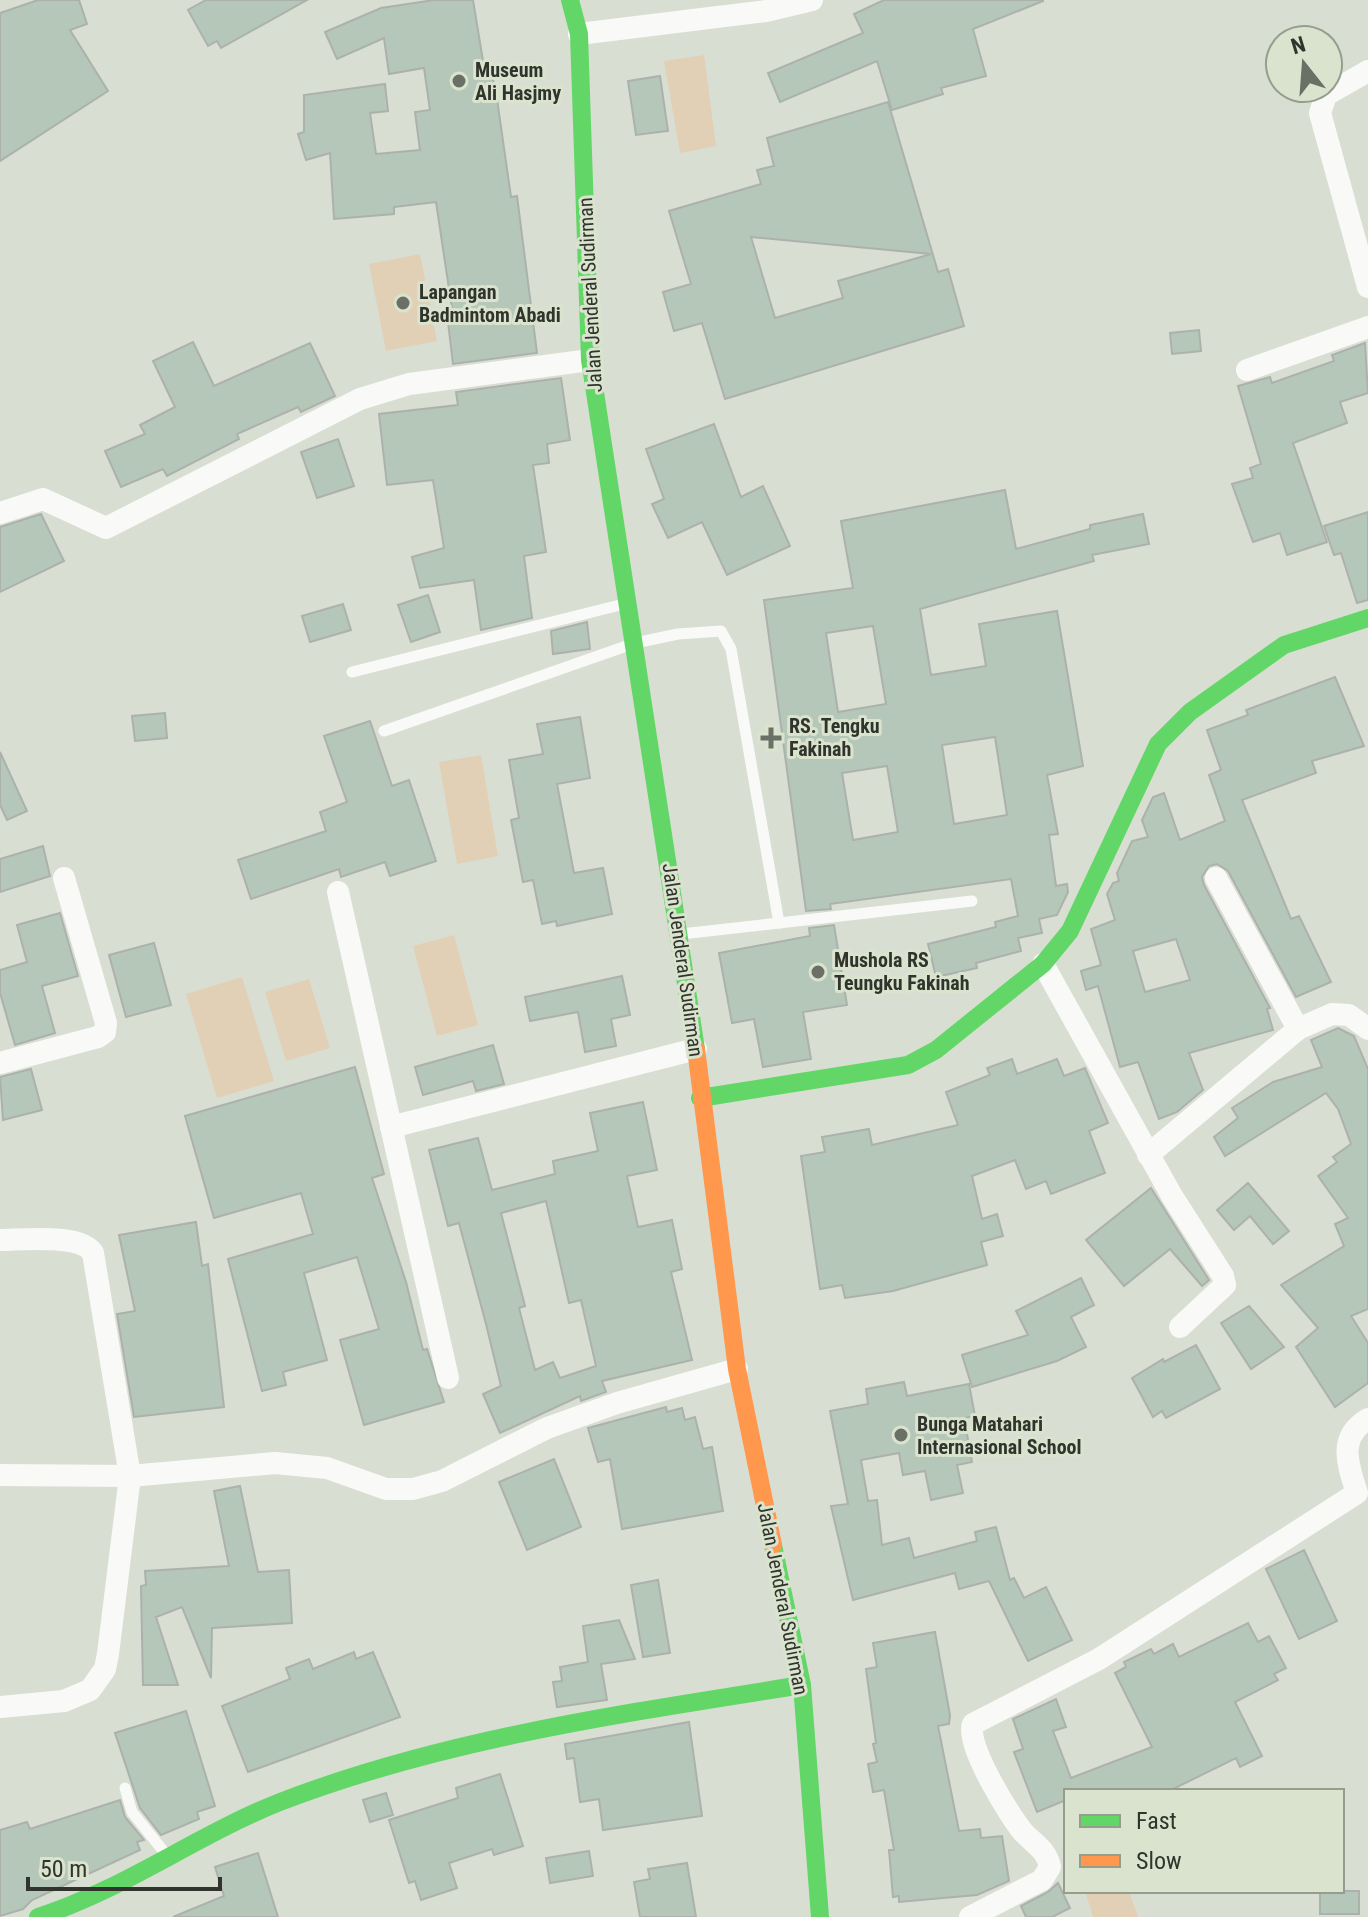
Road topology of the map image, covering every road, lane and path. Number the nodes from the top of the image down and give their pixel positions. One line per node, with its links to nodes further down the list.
1 (570, 0): 3 (street, Jalan Jenderal Sudirman)
2 (812, 0): 3 (street)
3 (579, 34): 7 (street, Jalan Jenderal Sudirman)
4 (1368, 71): 5 (street)
5 (1368, 287)
6 (1368, 327): 8 (street)
7 (590, 360): 9 (street); 10 (street, Jalan Jenderal Sudirman)
8 (1247, 370)
9 (0, 513)
10 (629, 603): 12 (street, Jalan Jenderal Sudirman); 13 (lane)
11 (1368, 618): 21 (street)
12 (635, 643): 14 (lane); 19 (lane); 20 (street, Jalan Jenderal Sudirman)
13 (352, 672)
14 (384, 731)
15 (64, 878): 25 (street)
16 (1216, 878): 22 (street)
17 (338, 892): 27 (street)
18 (972, 901): 19 (lane)
19 (779, 923): 20 (lane)
20 (681, 935): 24 (street, Jalan Jenderal Sudirman)
21 (1043, 964): 26 (street); 28 (street)
22 (1298, 1029): 23 (street); 28 (street)
23 (1368, 1029)
24 (696, 1049): 26 (street, Jalan Jenderal Sudirman); 27 (street)
25 (0, 1063)
26 (700, 1098): 31 (street, Jalan Jenderal Sudirman)
27 (391, 1127): 32 (street)
28 (1148, 1155): 30 (street)
29 (0, 1240): 35 (street)
30 (1180, 1327)
31 (737, 1369): 35 (street); 37 (street, Jalan Jenderal Sudirman)
32 (448, 1378)
33 (1368, 1419): 36 (street)
34 (0, 1475): 35 (street)
35 (130, 1476): 38 (street)
36 (1362, 1497): 43 (street)
37 (802, 1685): 40 (street); 42 (street, Jalan Jenderal Sudirman)
38 (0, 1707)
39 (125, 1788): 40 (lane)
40 (168, 1856): 41 (street)
41 (45, 1916)
42 (820, 1917)
43 (970, 1917)

